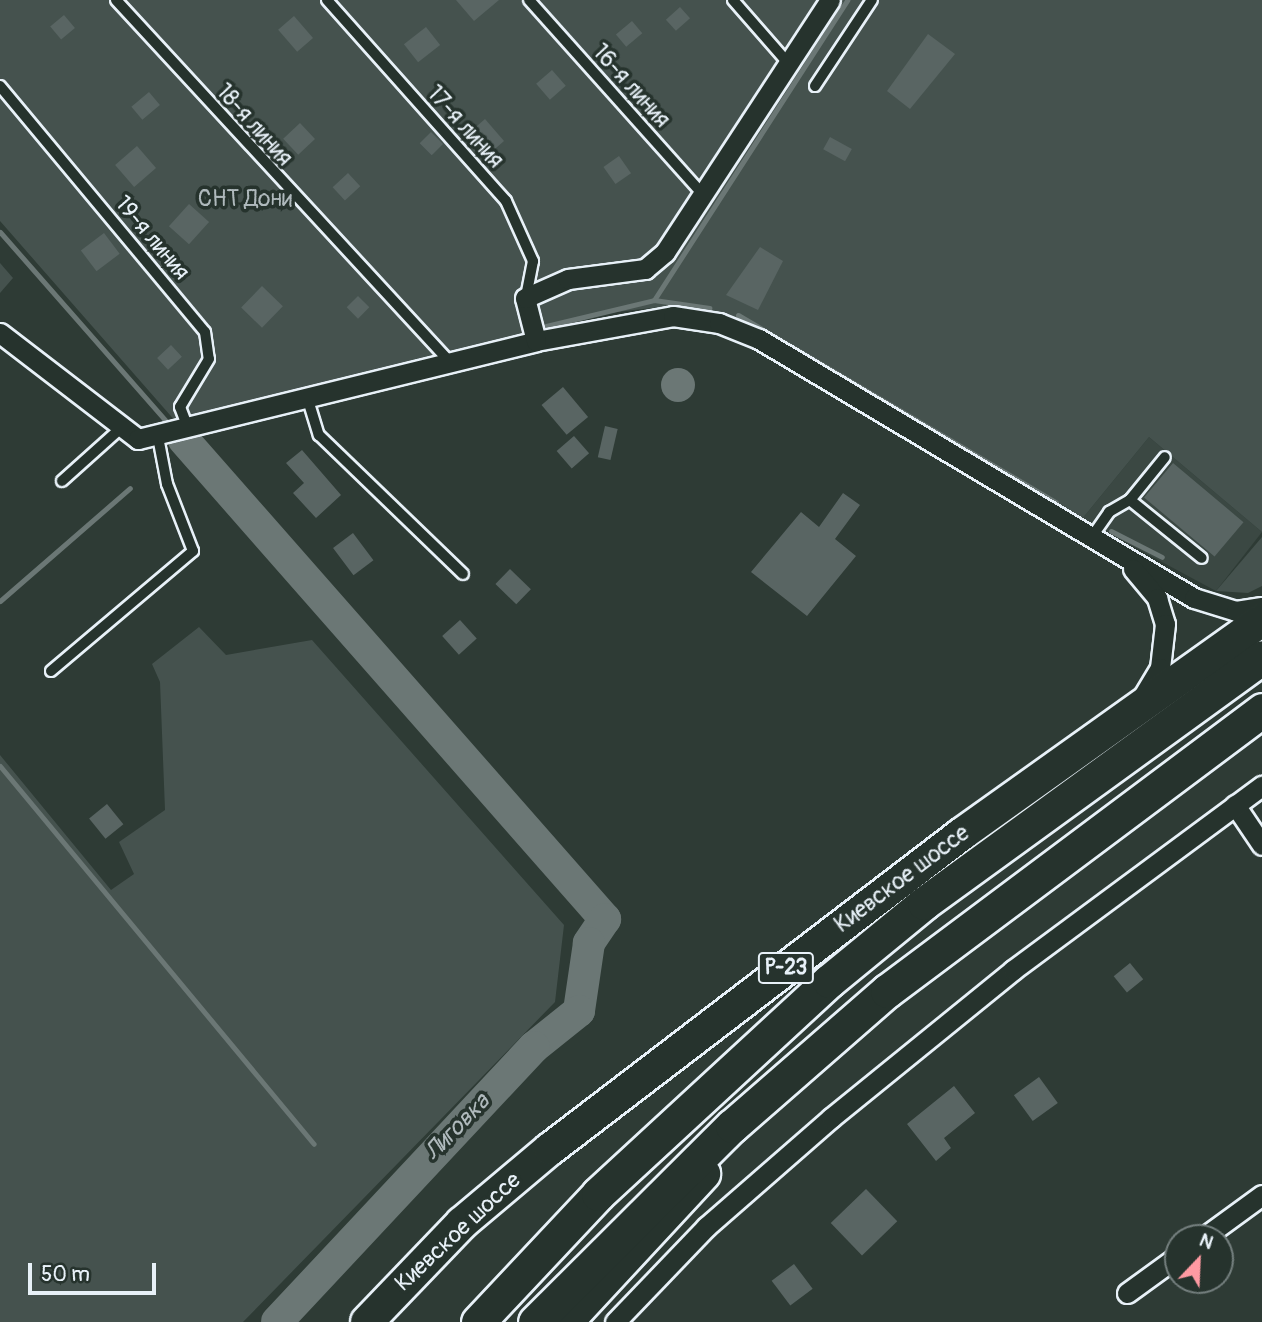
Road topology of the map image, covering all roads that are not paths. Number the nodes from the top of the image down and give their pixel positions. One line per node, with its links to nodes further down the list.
1 (116, 0): 14 (lane, 18-я линия)
2 (327, 0): 11 (lane, 17-я линия)
3 (529, 0): 10 (lane, 16-я линия)
4 (733, 0): 7 (lane)
5 (830, 0): 7 (street)
6 (872, 0): 9 (lane)
7 (788, 63): 10 (street)
8 (0, 86): 17 (lane, 19-я линия)
9 (815, 86)
10 (705, 198): 11 (street)
11 (526, 298): 13 (street)
12 (0, 333): 16 (street)
13 (536, 341): 14 (street); 22 (street)
14 (452, 365): 15 (street)
15 (308, 400): 17 (street); 25 (lane)
16 (120, 429): 18 (street); 20 (lane)
17 (188, 429): 18 (street)
18 (158, 437): 29 (lane)
19 (1165, 457): 21 (lane)
20 (62, 481)
21 (1130, 500): 22 (lane); 24 (lane)
22 (1091, 538): 23 (street)
23 (1118, 554): 26 (street); 31 (street)
24 (1202, 558)
25 (463, 574)
26 (1262, 607)
27 (1262, 620): 31 (main road, Киевское шоссе / Р-23)
28 (1262, 657): 41 (highway, Р-23)
29 (51, 671)
30 (1262, 710): 35 (highway)
31 (1123, 720): 40 (main road, Киевское шоссе / Р-23)
32 (1262, 786): 33 (street)
33 (1235, 805): 34 (street); 44 (street)
34 (1262, 845)
35 (808, 1058): 42 (highway); 43 (main road)
36 (1262, 1195): 37 (street)
37 (1222, 1224)
38 (1164, 1266): 39 (street)
39 (1127, 1293)
40 (367, 1322)
41 (478, 1322)
42 (535, 1322)
43 (567, 1322)
44 (615, 1322)

